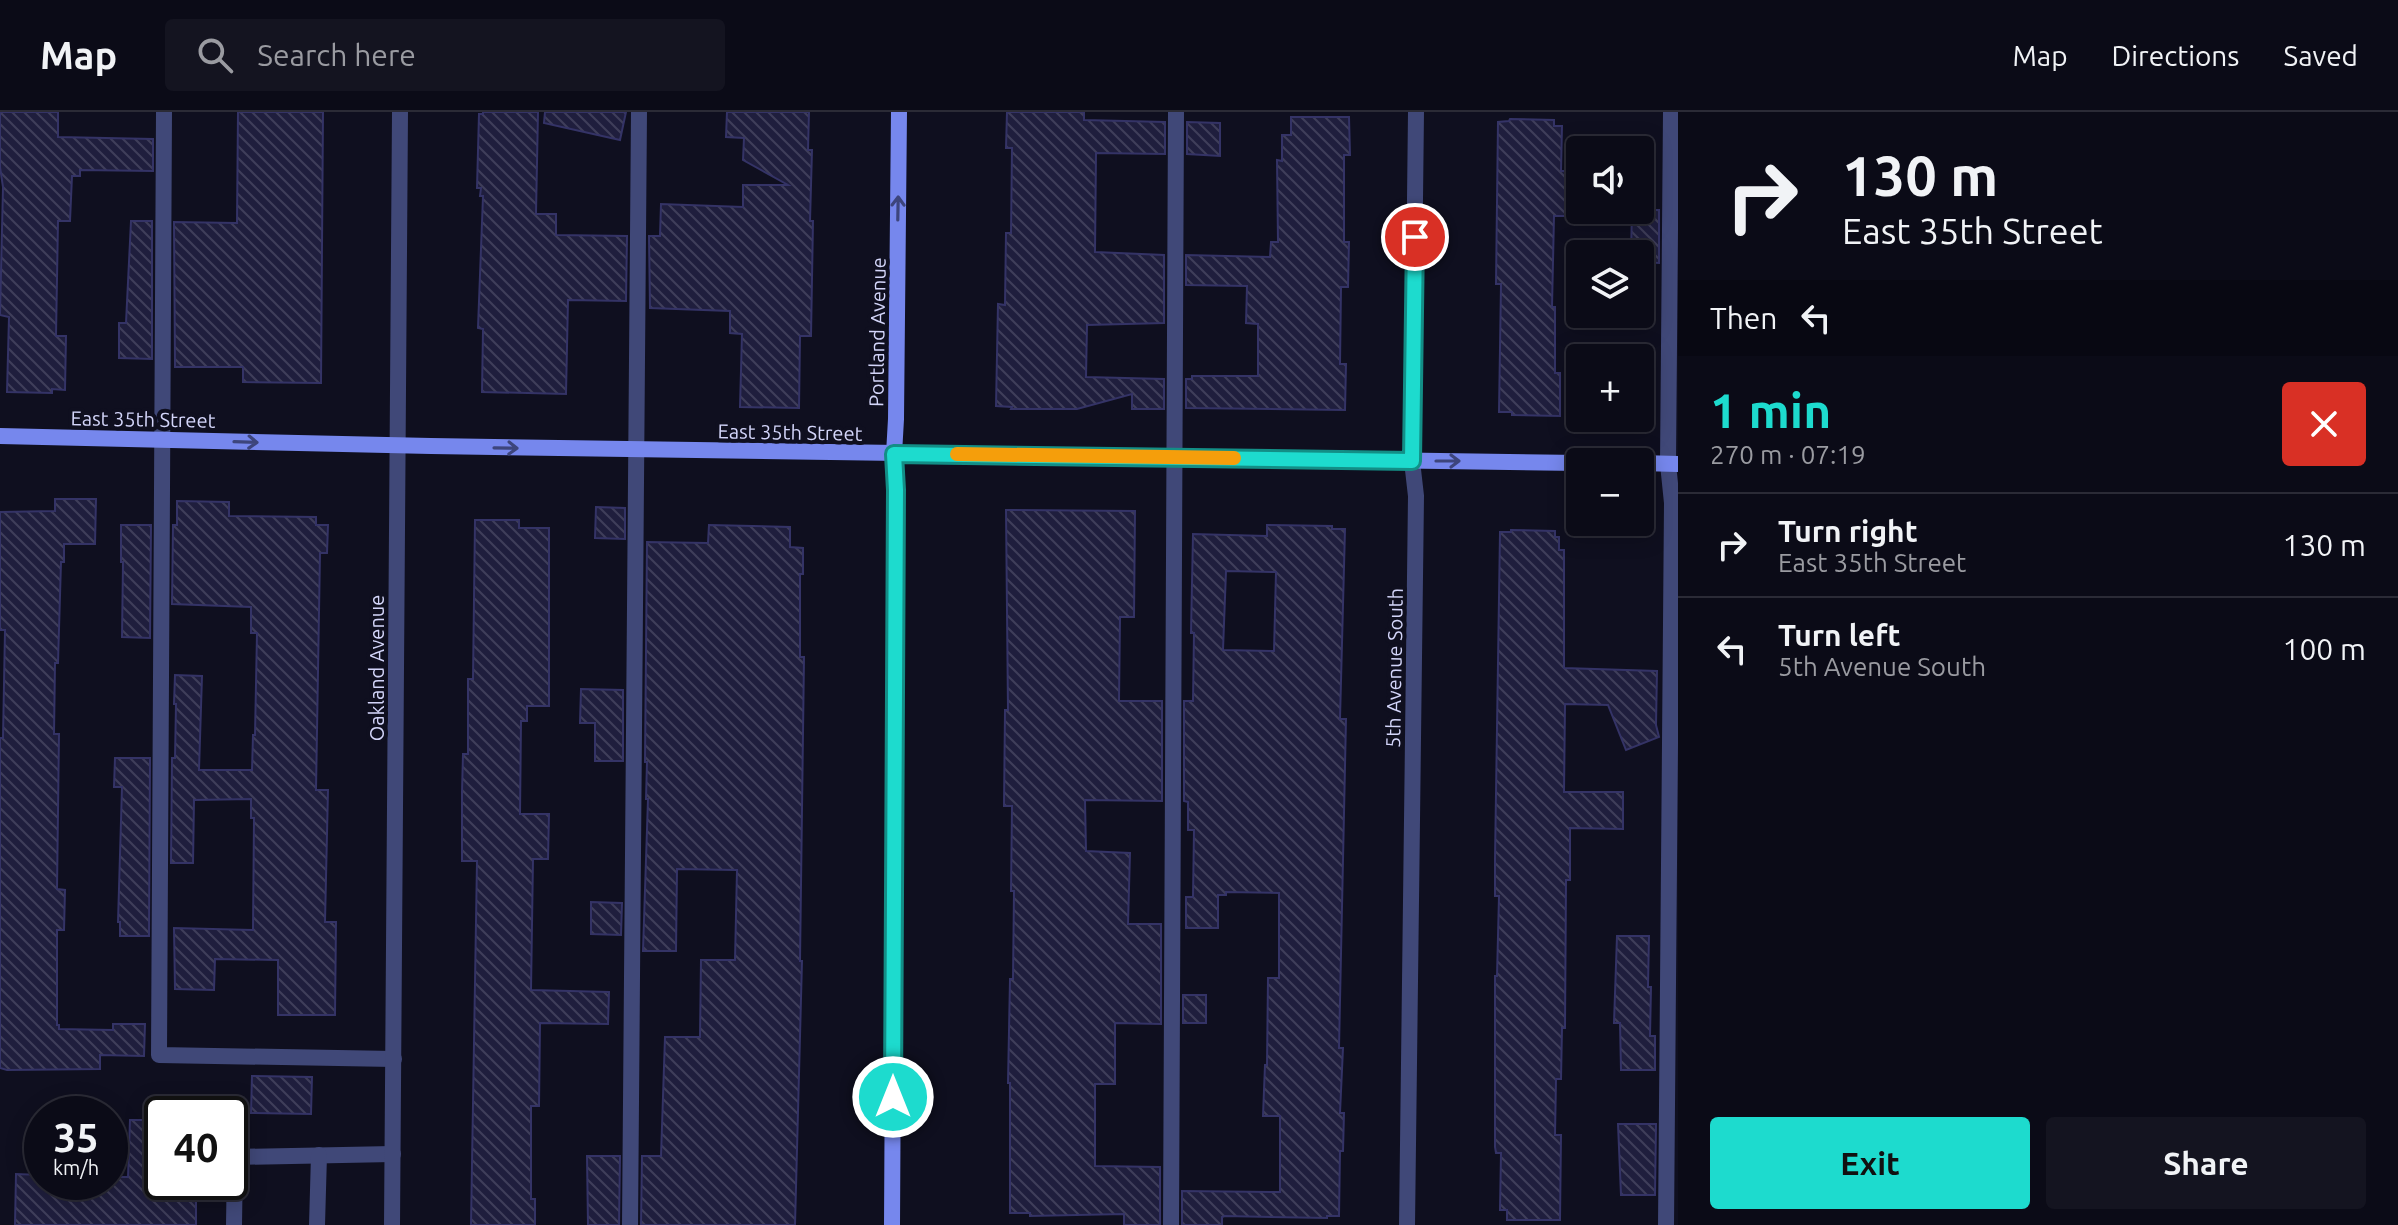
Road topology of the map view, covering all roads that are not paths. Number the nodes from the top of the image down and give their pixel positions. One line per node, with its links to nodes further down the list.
1 (164, 112): 9 (street)
2 (400, 112): 10 (street, Oakland Avenue)
3 (639, 112): 11 (street)
4 (899, 112): 12 (street, Portland Avenue, one-way to 4)
5 (1176, 112): 13 (street)
6 (1416, 112): 14 (street, 5th Avenue South)
7 (1671, 112): 16 (street)
8 (0, 436): 9 (street, East 35th Street)
9 (161, 439): 10 (street, East 35th Street, one-way to 10); 17 (street)
10 (397, 446): 11 (street, East 35th Street, one-way to 11); 17 (street, Oakland Avenue)
11 (636, 449): 12 (street, East 35th Street); 23 (street)
12 (894, 454): 13 (street, East 35th Street); 24 (street, Portland Avenue)
13 (1173, 457): 14 (street, East 35th Street); 25 (street)
14 (1412, 461): 15 (street, East 35th Street, one-way to 15); 26 (street, 5th Avenue South)
15 (1566, 463)
16 (1673, 464): 27 (street)
17 (394, 1059): 18 (street, Oakland Avenue)
18 (393, 1154): 19 (street); 22 (street, Oakland Avenue)
19 (319, 1155): 20 (street); 21 (street)
20 (234, 1225)
21 (317, 1225)
22 (392, 1225)
23 (630, 1225)
24 (892, 1225)
25 (1171, 1225)
26 (1407, 1225)
27 (1666, 1225)

